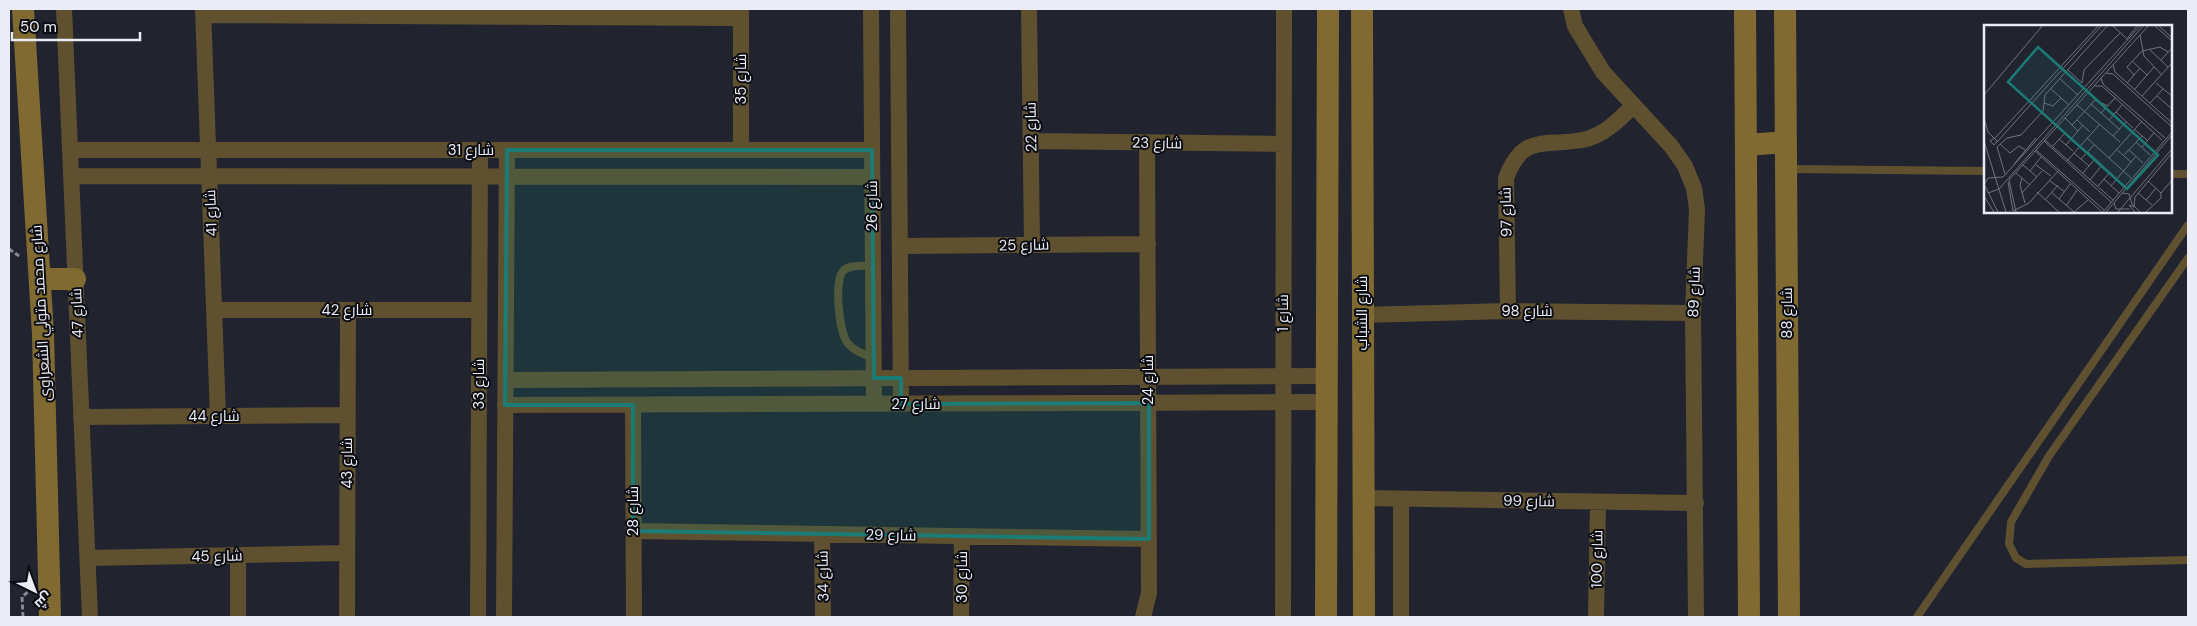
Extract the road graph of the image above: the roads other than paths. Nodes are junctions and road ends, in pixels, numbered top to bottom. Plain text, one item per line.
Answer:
1 (23, 9) edge
2 (64, 9) edge
3 (871, 9) edge
4 (898, 9) edge
5 (1029, 9) edge
6 (1284, 9) edge
7 (1328, 9) edge
8 (1362, 9) edge
9 (1571, 9) edge
10 (1745, 9) edge
11 (1785, 9) edge
12 (204, 12) edge
13 (331, 12) edge
14 (473, 13) edge
15 (606, 13) edge
16 (742, 14) edge
17 (1633, 106) junction
18 (1031, 142) junction
19 (1786, 142) junction
20 (1147, 143) junction
21 (1284, 144) junction
22 (1746, 144) junction
23 (70, 150) junction
24 (209, 150) junction
25 (480, 150) junction
26 (507, 150) junction
27 (741, 150) junction
28 (872, 150) junction
29 (1786, 169) junction
30 (1984, 171) edge
31 (2172, 174) edge
32 (2188, 174) edge
33 (71, 176) junction
34 (209, 176) junction
35 (480, 177) junction
36 (507, 177) junction
37 (872, 178) junction
38 (2188, 225) edge
39 (1148, 244) junction
40 (1032, 245) junction
41 (900, 246) junction
42 (2188, 258) edge
43 (873, 265) junction
44 (40, 279) junction
45 (75, 279) junction
46 (214, 310) junction
47 (348, 310) junction
48 (480, 310) junction
49 (1508, 311) junction
50 (1693, 313) junction
51 (1362, 315) junction
52 (873, 358) junction
53 (1283, 376) junction
54 (1327, 376) junction
55 (1148, 377) junction
56 (874, 378) junction
57 (901, 378) junction
58 (506, 380) junction
59 (1283, 402) junction
60 (1327, 402) junction
61 (1149, 403) junction
62 (874, 404) junction
63 (901, 404) junction
64 (505, 405) junction
65 (633, 405) junction
66 (218, 416) junction
67 (347, 416) junction
68 (82, 417) junction
69 (1362, 498) junction
70 (1401, 499) junction
71 (1598, 502) junction
72 (1696, 503) junction
73 (634, 530) junction
74 (822, 534) junction
75 (962, 536) junction
76 (1149, 539) junction
77 (347, 553) junction
78 (238, 555) junction
79 (88, 558) junction
80 (2188, 560) edge
81 (50, 617) edge
82 (90, 617) edge
83 (238, 617) edge
84 (347, 617) edge
85 (478, 617) edge
86 (504, 617) edge
87 (634, 617) edge
88 (823, 617) edge
89 (961, 617) edge
90 (1143, 617) edge
91 (1283, 617) edge
92 (1326, 617) edge
93 (1364, 617) edge
94 (1402, 617) edge
95 (1596, 617) edge
96 (1696, 617) edge
97 (1749, 617) edge
98 (1789, 617) edge
99 (1917, 617) edge

1 - 44 street, شارع محمد متولي الشعراوى
2 - 23 street, شارع 47
3 - 28 street, شارع 26
4 - 41 street, شارع 26
5 - 18 street, شارع 22
6 - 21 street, شارع 1
7 - 54 street
8 - 51 street, شارع الشباب
9 - 17 street, شارع 89
10 - 22 street
11 - 19 street, شارع 88
12 - 13 street
12 - 24 street, شارع 41
13 - 14 street
14 - 15 street
15 - 16 street
16 - 27 street, شارع 35
17 - 49 street, شارع 97
17 - 50 street, شارع 89
18 - 20 street, شارع 23
18 - 40 street, شارع 22
19 - 22 street
19 - 29 street, شارع 88
20 - 21 street, شارع 23
20 - 39 street, شارع 24
21 - 53 street, شارع 1
22 - 97 street
23 - 24 street, شارع 31
23 - 33 street, شارع 47
24 - 25 street, شارع 31
24 - 34 street, شارع 41
25 - 26 street, شارع 31
25 - 35 street, شارع 33
26 - 27 street, شارع 31
26 - 36 street, شارع 33
27 - 28 street, شارع 31
28 - 37 street, شارع 26
29 - 30 lane
29 - 98 street, شارع 88
31 - 32 lane
33 - 34 street, شارع 31
33 - 45 street, شارع 47
34 - 35 street, شارع 31
34 - 46 street, شارع 41
35 - 36 street, شارع 31
35 - 48 street, شارع 33
36 - 37 street, شارع 31
36 - 58 street, شارع 33
37 - 43 street, شارع 26
38 - 99 lane
39 - 40 street, شارع 25
39 - 55 street, شارع 24
40 - 41 street, شارع 25
41 - 57 street, شارع 26
42 - 80 lane
43 - 52 street, شارع 26
43 - 52 lane
44 - 45 street
44 - 81 street, شارع محمد متولي الشعراوى
45 - 68 street, شارع 47
46 - 47 street, شارع 42
46 - 66 street, شارع 41
47 - 48 street, شارع 42
47 - 67 street, شارع 43
48 - 85 street, شارع 33
49 - 50 street, شارع 98
49 - 51 street, شارع 98
50 - 72 street, شارع 89
51 - 69 street, شارع الشباب
52 - 56 street, شارع 26
53 - 54 street, شارع 27
53 - 55 street, شارع 27
53 - 59 street, شارع 1
54 - 60 street
55 - 57 street, شارع 27
55 - 61 street, شارع 24
56 - 57 street, شارع 27
56 - 58 street, شارع 27
56 - 62 street, شارع 26
57 - 63 street, شارع 26
58 - 64 street, شارع 33
59 - 60 street, شارع 27
59 - 61 street, شارع 27
59 - 91 street, شارع 1
60 - 92 street
61 - 63 street, شارع 27
61 - 76 street, شارع 24
62 - 63 street, شارع 27
62 - 65 street, شارع 27
64 - 65 street, شارع 27
64 - 86 street, شارع 33
65 - 73 street, شارع 28
66 - 67 street, شارع 44
66 - 68 street, شارع 44
67 - 77 street, شارع 43
68 - 79 street, شارع 47
69 - 70 street, شارع 99
69 - 93 street, شارع الشباب
70 - 71 street, شارع 99
70 - 94 street
71 - 72 street, شارع 99
71 - 95 street, شارع 100
72 - 96 street, شارع 89
73 - 74 street, شارع 29
73 - 87 street, شارع 28
74 - 75 street, شارع 29
74 - 88 street, شارع 34
75 - 76 street, شارع 29
75 - 89 street, شارع 30
76 - 90 street, شارع 24
77 - 78 street, شارع 45
77 - 84 street, شارع 43
78 - 79 street, شارع 45
78 - 83 street
79 - 82 street, شارع 47

